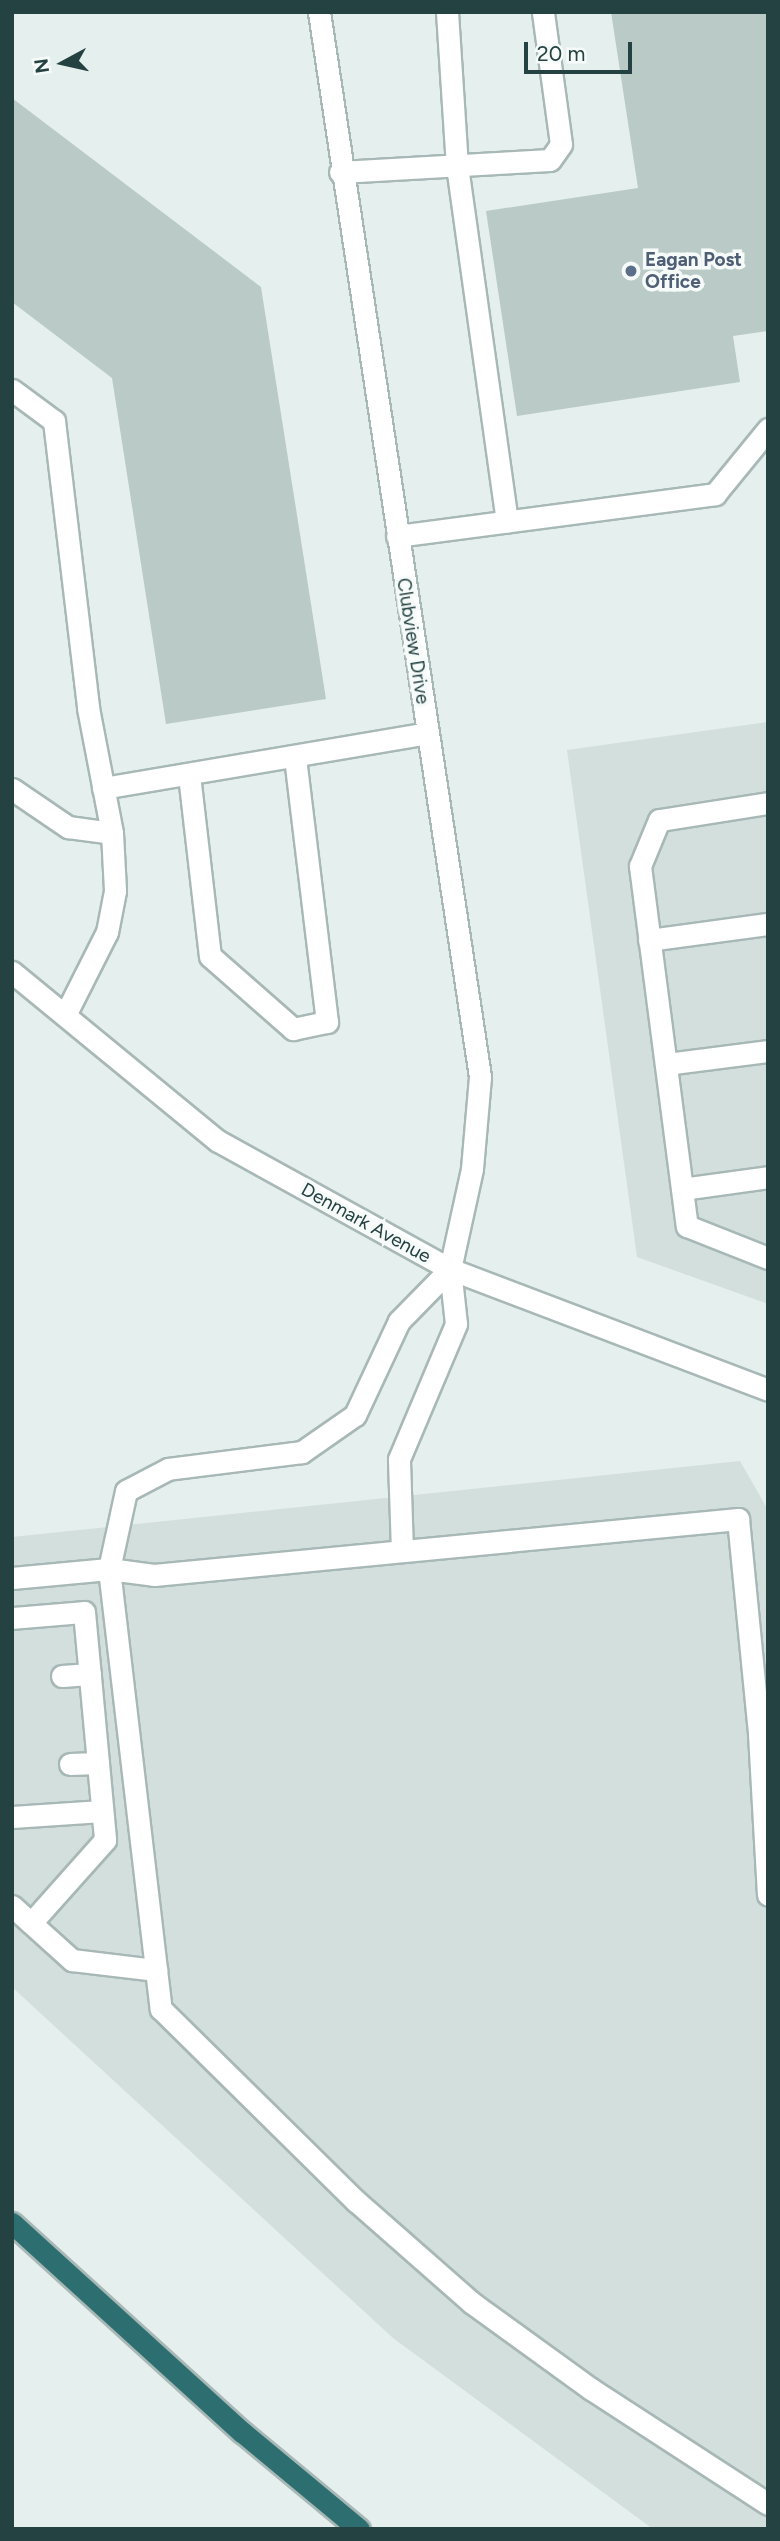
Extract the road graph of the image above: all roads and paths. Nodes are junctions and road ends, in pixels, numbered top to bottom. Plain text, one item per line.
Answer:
1 (319, 12) edge
2 (447, 12) edge
3 (543, 12) edge
4 (457, 166) junction
5 (340, 173) junction
6 (12, 390) edge
7 (768, 429) edge
8 (507, 521) junction
9 (397, 536) junction
10 (427, 733) junction
11 (295, 759) junction
12 (189, 775) junction
13 (103, 788) junction
14 (12, 789) edge
15 (768, 803) edge
16 (112, 833) junction
17 (768, 924) edge
18 (649, 940) junction
19 (12, 972) edge
20 (65, 1015) junction
21 (768, 1051) edge
22 (666, 1064) junction
23 (768, 1177) edge
24 (681, 1189) junction
25 (768, 1258) edge
26 (450, 1269) junction
27 (768, 1390) edge
28 (402, 1551) junction
29 (108, 1569) junction
30 (12, 1578) edge
31 (12, 1618) edge
32 (758, 1627) edge
33 (90, 1674) junction
34 (62, 1676) dead end
35 (98, 1763) junction
36 (70, 1764) dead end
37 (102, 1811) junction
38 (12, 1817) edge
39 (768, 1895) edge
40 (12, 1906) edge
41 (31, 1923) junction
42 (156, 1970) junction
43 (12, 2223) edge
44 (768, 2504) edge
45 (359, 2529) edge

1 - 5 street, Clubview Drive
2 - 4 street
3 - 4 street
4 - 5 street
4 - 8 street
5 - 9 street, Clubview Drive
6 - 13 street
7 - 8 street
8 - 9 street
9 - 10 street, Clubview Drive
10 - 11 street
10 - 26 street, Clubview Drive
11 - 12 street
11 - 12 street
12 - 13 street
13 - 16 street
14 - 16 street
15 - 18 street
16 - 20 street
17 - 18 street
18 - 22 street
19 - 20 street, Denmark Avenue
20 - 26 street, Denmark Avenue
21 - 22 street
22 - 24 street
23 - 24 street
24 - 25 street
26 - 27 street, Denmark Avenue
26 - 28 street
26 - 29 street
28 - 29 street
28 - 32 street
29 - 30 street
29 - 42 street
31 - 33 street
32 - 39 street
33 - 34 street
33 - 35 street
35 - 36 street
35 - 37 street
37 - 38 street
37 - 41 street
40 - 41 street
41 - 42 street
42 - 44 street
43 - 45 highway

